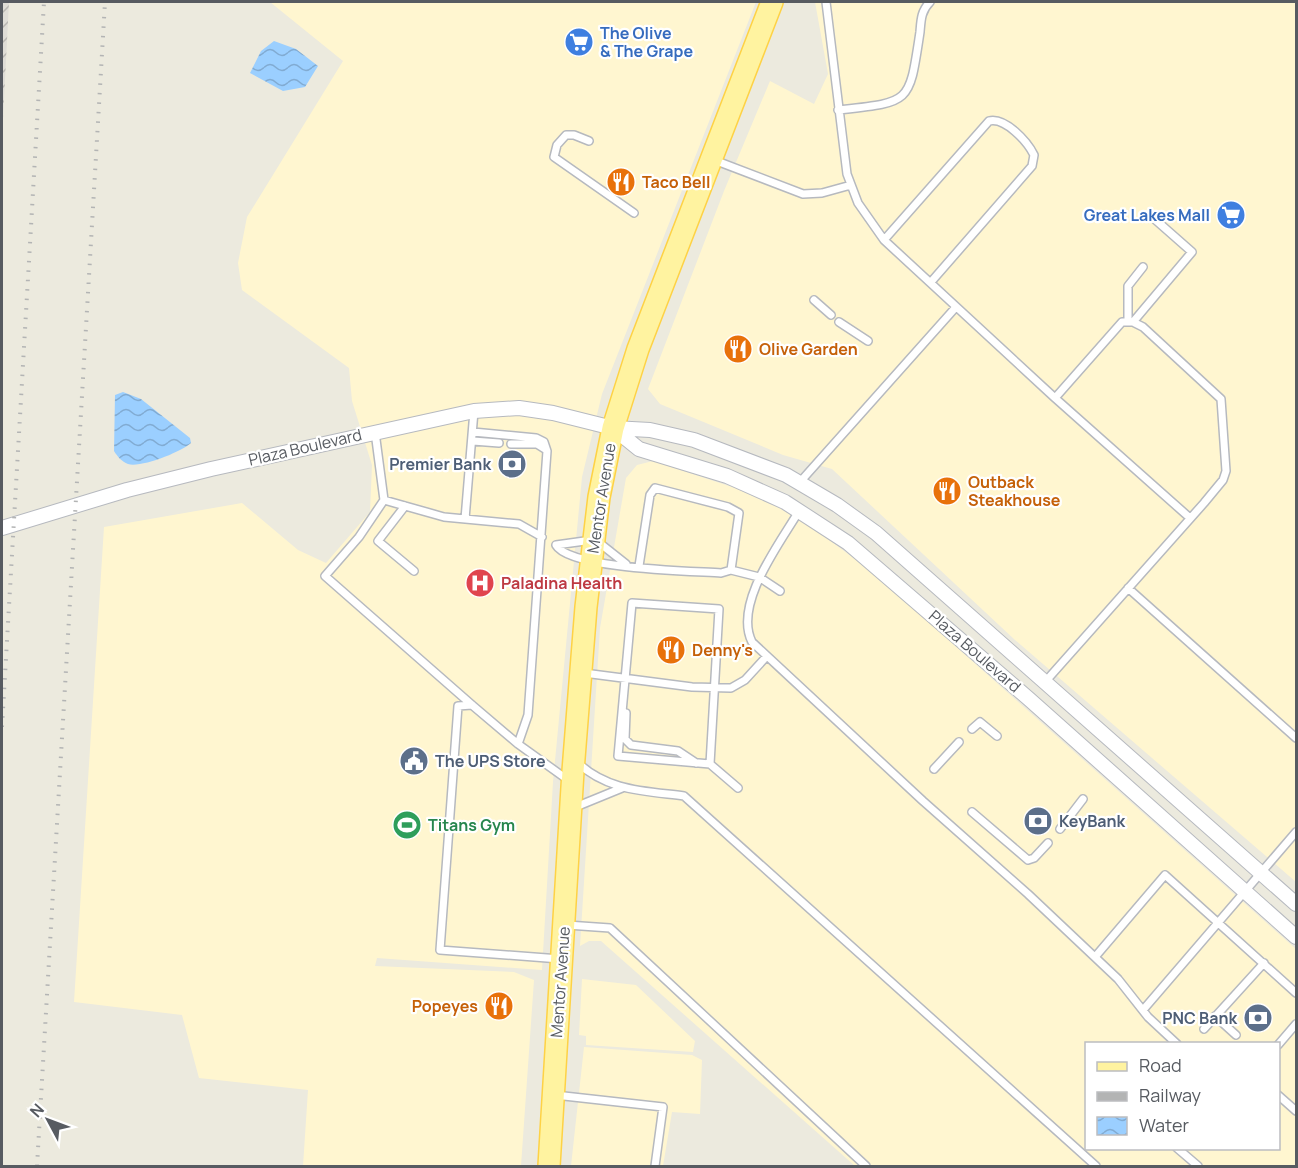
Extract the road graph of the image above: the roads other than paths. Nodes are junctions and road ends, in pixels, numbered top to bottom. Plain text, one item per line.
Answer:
1 (772, 2) edge
2 (826, 2) edge
3 (930, 2) edge
4 (838, 110) junction
5 (589, 141) dead end
6 (711, 158) junction
7 (851, 185) junction
8 (634, 213) dead end
9 (1150, 214) dead end
10 (884, 240) junction
11 (1143, 267) dead end
12 (931, 282) junction
13 (814, 300) dead end
14 (956, 307) junction
15 (831, 315) dead end
16 (1130, 321) junction
17 (839, 322) dead end
18 (868, 341) dead end
19 (1055, 398) junction
20 (474, 411) junction
21 (613, 428) junction
22 (375, 432) junction
23 (473, 432) junction
24 (473, 441) junction
25 (499, 443) dead end
26 (511, 444) dead end
27 (547, 451) junction
28 (800, 482) junction
29 (384, 500) junction
30 (405, 506) junction
31 (799, 511) junction
32 (1190, 518) junction
33 (465, 519) junction
34 (2, 528) edge
35 (542, 537) junction
36 (593, 538) junction
37 (591, 563) junction
38 (628, 566) junction
39 (639, 566) junction
40 (732, 570) junction
41 (414, 571) dead end
42 (759, 577) junction
43 (1128, 588) junction
44 (780, 591) dead end
45 (766, 657) junction
46 (581, 673) junction
47 (625, 677) junction
48 (1045, 682) junction
49 (714, 688) junction
50 (623, 696) junction
51 (472, 705) junction
52 (972, 729) dead end
53 (997, 736) dead end
54 (1296, 738) edge
55 (959, 742) dead end
56 (518, 744) junction
57 (574, 759) junction
58 (696, 763) junction
59 (711, 764) junction
60 (933, 769) dead end
61 (573, 783) junction
62 (622, 788) junction
63 (738, 788) dead end
64 (1083, 799) dead end
65 (571, 809) junction
66 (972, 812) dead end
67 (1060, 829) dead end
68 (1296, 832) edge
69 (1048, 843) dead end
70 (1261, 873) junction
71 (1246, 891) junction
72 (1296, 904) edge
73 (1220, 923) junction
74 (564, 925) junction
75 (1296, 938) edge
76 (1095, 957) junction
77 (562, 959) junction
78 (1264, 963) junction
79 (1296, 993) edge
80 (1143, 1010) junction
81 (1215, 1016) junction
82 (1296, 1024) edge
83 (1204, 1029) dead end
84 (1236, 1035) dead end
85 (1175, 1042) edge
86 (1280, 1043) edge
87 (553, 1094) junction
88 (1280, 1097) edge
89 (1296, 1111) edge
90 (1178, 1150) edge
91 (549, 1167) edge
92 (655, 1167) edge
93 (866, 1167) edge
94 (1096, 1167) edge
95 (1198, 1167) edge

1 - 6 main road, Mentor Avenue
2 - 4 lane
3 - 4 lane
4 - 7 lane
5 - 8 lane
6 - 7 lane
6 - 21 main road, Mentor Avenue
7 - 10 lane
9 - 16 lane
10 - 12 lane
10 - 12 lane
11 - 16 lane
12 - 14 lane
13 - 15 lane
14 - 19 lane
14 - 28 lane
16 - 19 lane
16 - 32 lane
17 - 18 lane
19 - 32 lane
20 - 21 street, Plaza Boulevard
20 - 22 street, Plaza Boulevard
20 - 23 lane
21 - 28 street, Plaza Boulevard
21 - 31 street, Plaza Boulevard
21 - 36 main road, Mentor Avenue
22 - 29 lane
22 - 34 street, Plaza Boulevard
23 - 24 lane
23 - 27 lane
24 - 25 lane
24 - 33 lane
26 - 27 lane
27 - 35 lane
28 - 48 street, Plaza Boulevard
29 - 30 lane
29 - 51 lane
30 - 33 lane
30 - 41 lane
31 - 42 lane
31 - 71 street, Plaza Boulevard
32 - 43 lane
33 - 35 lane
35 - 56 lane
36 - 37 main road, Mentor Avenue
36 - 37 lane
36 - 38 lane
37 - 38 lane
37 - 46 main road, Mentor Avenue
38 - 39 lane
39 - 40 lane
39 - 40 lane
40 - 42 lane
42 - 44 lane
42 - 45 lane
43 - 48 lane
43 - 54 lane
45 - 49 lane
45 - 76 lane
46 - 47 lane
46 - 57 main road, Mentor Avenue
47 - 49 lane
47 - 49 lane
47 - 50 lane
48 - 70 street, Plaza Boulevard
49 - 59 lane
50 - 58 lane
50 - 58 lane
51 - 56 lane
51 - 77 lane
52 - 53 lane
55 - 60 lane
56 - 61 lane
57 - 61 main road, Mentor Avenue
57 - 62 lane
58 - 59 lane
59 - 63 lane
61 - 65 main road, Mentor Avenue
62 - 65 lane
62 - 94 lane
64 - 67 lane
65 - 74 main road, Mentor Avenue
66 - 69 lane
68 - 70 lane
70 - 71 lane
70 - 72 street, Plaza Boulevard
71 - 73 lane
71 - 75 street, Plaza Boulevard
73 - 76 lane
73 - 78 lane
73 - 80 lane
74 - 77 main road, Mentor Avenue
74 - 93 lane
76 - 80 lane
77 - 87 main road, Mentor Avenue
78 - 79 lane
78 - 81 lane
80 - 85 lane
81 - 83 lane
81 - 84 lane
82 - 86 lane
87 - 91 main road, Mentor Avenue
87 - 92 lane
88 - 89 lane
90 - 95 lane

